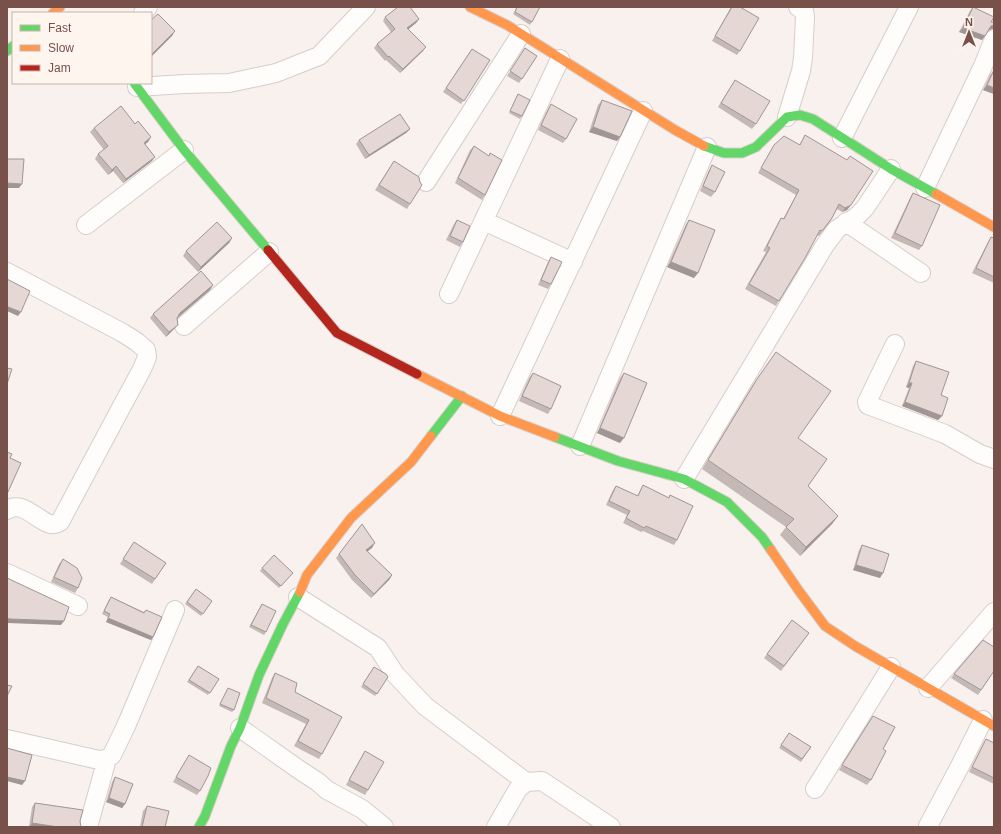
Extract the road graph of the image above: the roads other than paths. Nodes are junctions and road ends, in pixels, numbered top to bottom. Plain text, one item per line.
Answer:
1 (366, 7) edge
2 (470, 7) edge
3 (798, 7) edge
4 (909, 7) edge
5 (521, 34) junction
6 (994, 39) edge
7 (560, 59) junction
8 (989, 69) edge
9 (135, 85) edge
10 (644, 111) junction
11 (787, 117) junction
12 (842, 138) junction
13 (707, 148) junction
14 (184, 150) junction
15 (891, 169) junction
16 (426, 182) dead end
17 (925, 188) junction
18 (484, 221) junction
19 (846, 222) junction
20 (86, 224) dead end
21 (994, 227) edge
22 (269, 252) junction
23 (573, 262) junction
24 (7, 272) edge
25 (921, 273) dead end
26 (449, 294) dead end
27 (184, 326) dead end
28 (896, 344) dead end
29 (462, 396) junction
30 (500, 416) junction
31 (580, 446) junction
32 (994, 459) edge
33 (684, 479) junction
34 (7, 510) edge
35 (7, 573) edge
36 (298, 597) junction
37 (78, 606) dead end
38 (175, 610) dead end
39 (994, 612) edge
40 (890, 667) junction
41 (928, 688) junction
42 (989, 723) edge
43 (240, 728) junction
44 (7, 739) edge
45 (107, 759) junction
46 (526, 782) junction
47 (815, 789) dead end
48 (928, 826) edge
49 (88, 827) edge
50 (199, 827) edge
51 (384, 827) edge
52 (496, 827) edge
53 (611, 827) edge

1 - 9 street
2 - 5 street
3 - 11 street
4 - 12 street
5 - 7 street
5 - 16 street
6 - 8 street
7 - 10 street
7 - 18 street
8 - 17 street
9 - 14 street
10 - 13 street
10 - 23 street
11 - 12 street
11 - 13 street
12 - 15 street
13 - 31 street
14 - 20 street
14 - 22 street
15 - 17 street
15 - 19 street
17 - 21 street
18 - 23 street
18 - 26 street
19 - 25 street
19 - 33 street
22 - 27 street
22 - 29 street
23 - 30 street
24 - 34 street
28 - 32 street
29 - 30 street
29 - 36 street
30 - 31 street
31 - 33 street
33 - 40 street
35 - 37 street
36 - 43 street
36 - 46 street
38 - 45 street
39 - 41 street
40 - 41 street
40 - 47 street
41 - 42 street
42 - 48 street
43 - 50 street
43 - 51 street
44 - 45 street
45 - 49 street
46 - 52 street
46 - 53 street

